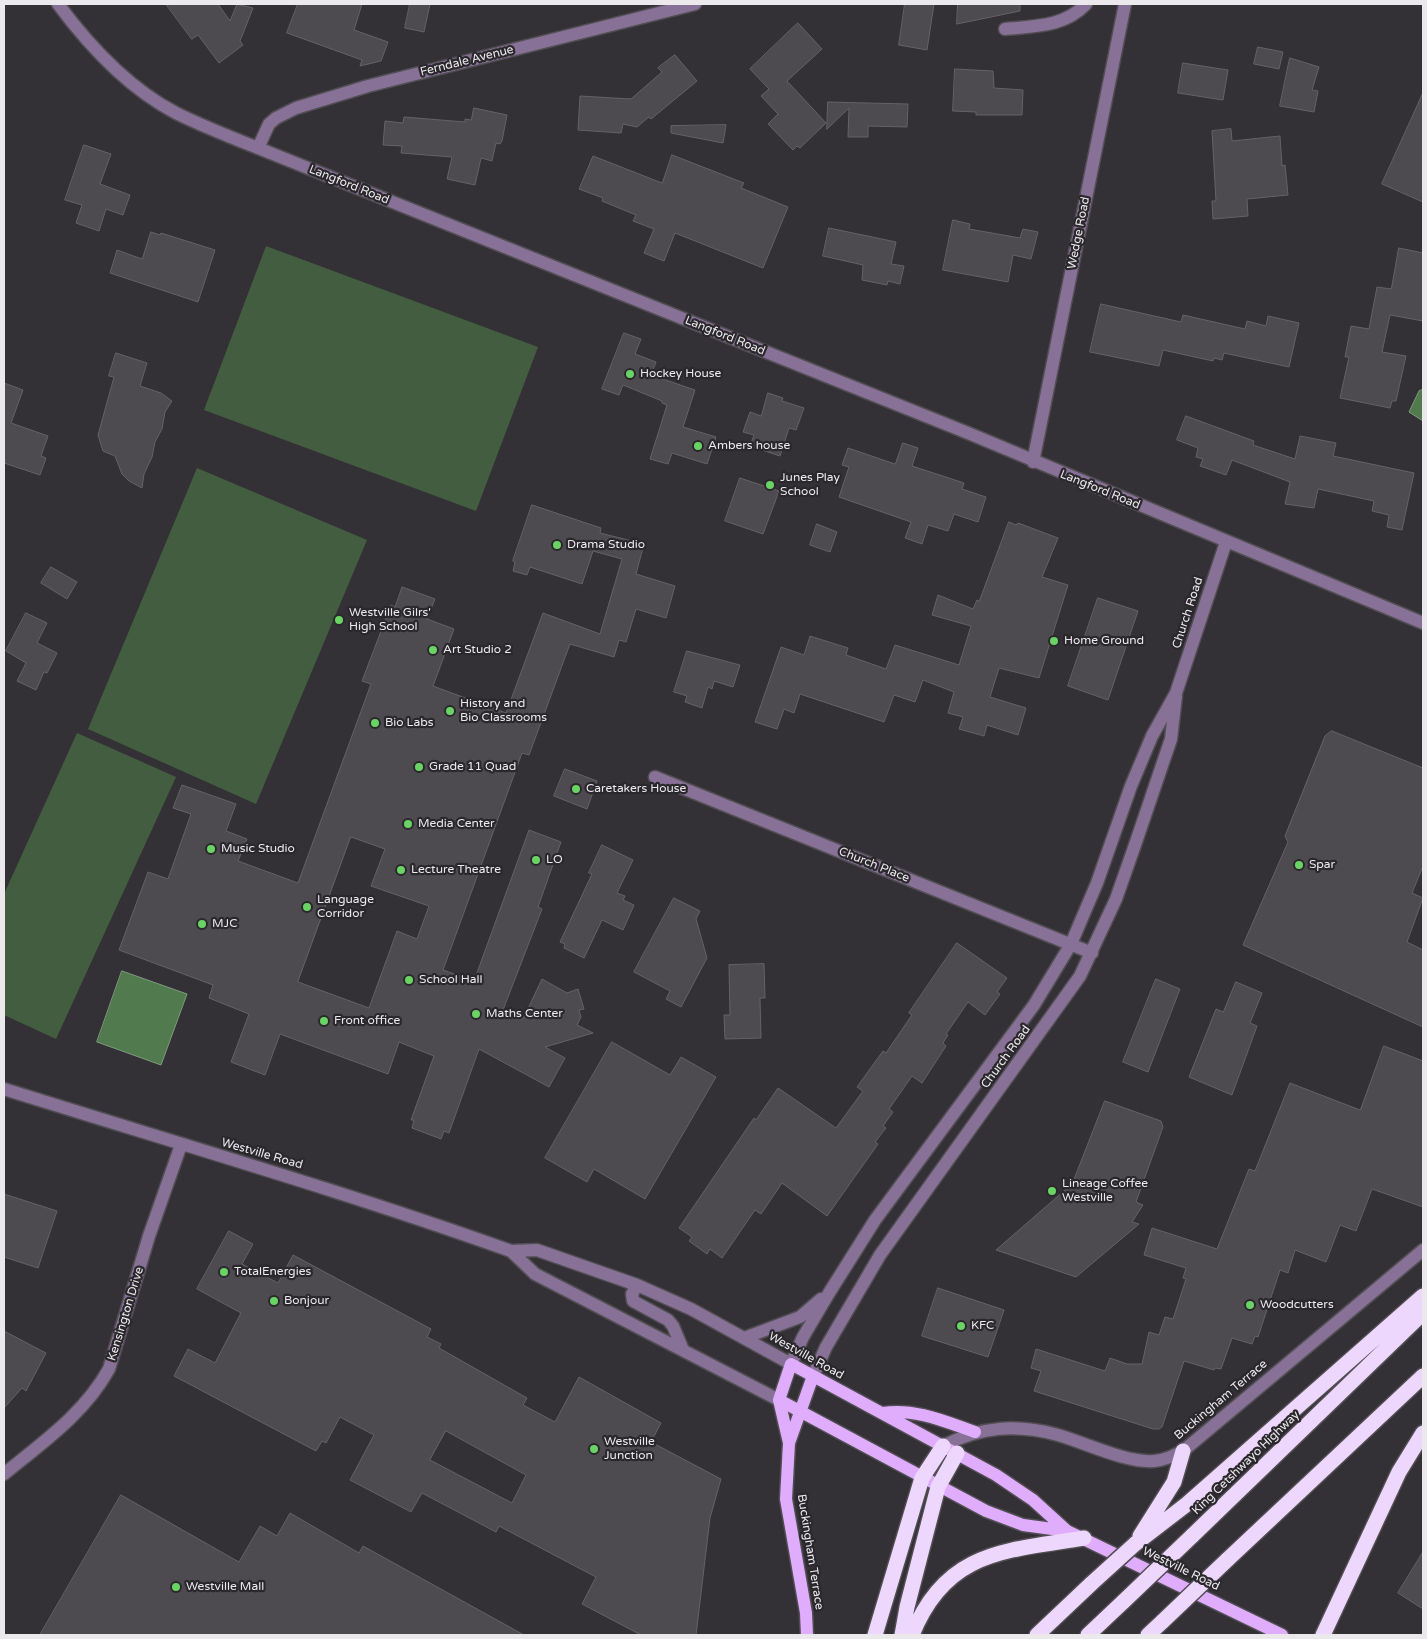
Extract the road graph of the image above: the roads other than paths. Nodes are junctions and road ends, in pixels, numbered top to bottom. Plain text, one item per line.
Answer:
1 (58, 4) edge
2 (695, 4) edge
3 (1086, 4) edge
4 (1125, 4) edge
5 (1005, 29) dead end
6 (258, 148) junction
7 (1033, 462) junction
8 (1226, 542) junction
9 (1423, 623) edge
10 (1176, 693) junction
11 (655, 777) dead end
12 (1071, 944) junction
13 (1092, 953) junction
14 (4, 1089) edge
15 (181, 1145) junction
16 (1423, 1250) edge
17 (511, 1251) junction
18 (637, 1285) junction
19 (829, 1293) junction
20 (1423, 1296) edge
21 (1423, 1312) edge
22 (744, 1338) junction
23 (683, 1350) junction
24 (791, 1364) junction
25 (813, 1376) junction
26 (1423, 1376) edge
27 (779, 1400) junction
28 (801, 1411) junction
29 (883, 1413) junction
30 (975, 1432) junction
31 (1423, 1433) edge
32 (789, 1443) junction
33 (943, 1446) junction
34 (1183, 1451) junction
35 (957, 1453) junction
36 (4, 1474) edge
37 (922, 1478) junction
38 (938, 1487) junction
39 (1067, 1531) junction
40 (1084, 1538) junction
41 (1135, 1544) junction
42 (806, 1635) edge
43 (875, 1635) edge
44 (902, 1635) edge
45 (912, 1635) edge
46 (1037, 1635) edge
47 (1088, 1635) edge
48 (1148, 1635) edge
49 (1282, 1635) edge
50 (1323, 1635) edge

1 - 6 street, Langford Road
2 - 6 street, Ferndale Avenue
3 - 5 street
4 - 7 street, Wedge Road
6 - 7 street, Langford Road
7 - 8 street, Langford Road
8 - 9 street, Langford Road
8 - 10 street, Church Road
10 - 12 street, Church Road
10 - 13 street, Church Road
11 - 12 street, Church Place
12 - 13 street, Church Place
12 - 19 street, Church Road
13 - 25 street, Church Road
14 - 15 street, Westville Road
15 - 17 street, Westville Road
15 - 36 street, Kensington Drive
16 - 34 street, Buckingham Terrace
17 - 18 street, Westville Road
17 - 23 street, Westville Road
18 - 22 street, Westville Road
18 - 23 street
19 - 22 street
19 - 24 street, Church Road
20 - 41 highway
21 - 47 highway, King Cetshwayo Highway, bridge
22 - 24 street, Westville Road
23 - 27 street, Westville Road
24 - 25 main road, Westville Road
24 - 27 main road, Church Road
25 - 28 main road, Church Road
25 - 29 main road, Westville Road
26 - 48 highway, bridge
27 - 28 main road, Westville Road
27 - 32 main road, Buckingham Terrace
28 - 32 main road, Buckingham Terrace
28 - 37 main road, Westville Road
29 - 30 main road
29 - 33 main road, Westville Road
30 - 33 street, Buckingham Terrace
30 - 34 street, Buckingham Terrace
31 - 50 highway
32 - 42 main road, Buckingham Terrace
33 - 35 main road, Westville Road
33 - 37 highway
34 - 41 highway
35 - 38 highway
35 - 39 main road, Westville Road
37 - 38 main road, Westville Road
37 - 43 highway
38 - 39 main road, Westville Road
38 - 44 highway
39 - 40 main road, Westville Road
40 - 45 highway
40 - 49 main road, Westville Road
41 - 46 highway, bridge

